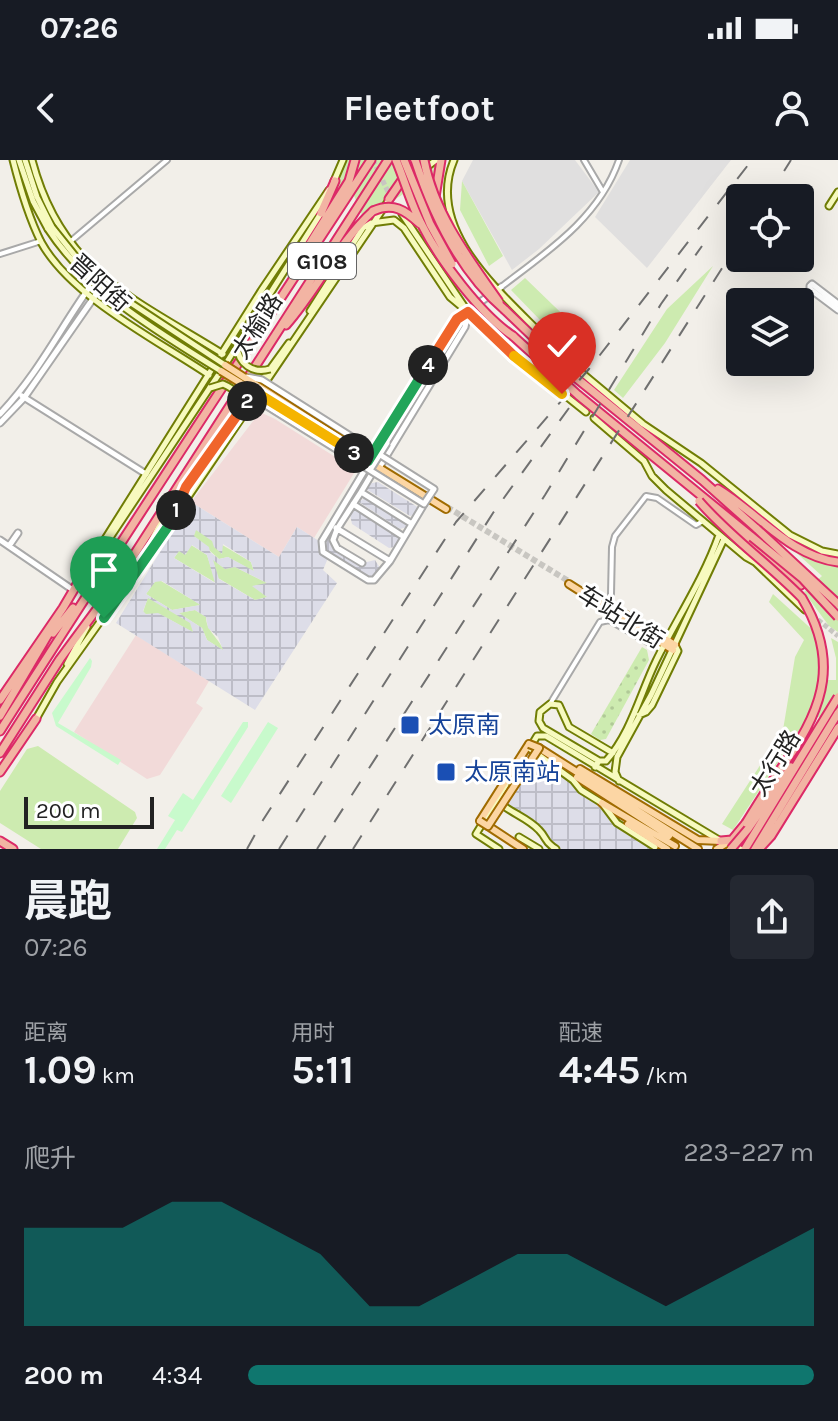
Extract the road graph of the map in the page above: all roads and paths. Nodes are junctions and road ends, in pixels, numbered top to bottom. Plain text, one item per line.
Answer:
1 (13, 160) edge
2 (22, 160) edge
3 (32, 160) edge
4 (167, 160) edge
5 (343, 160) edge
6 (355, 160) edge
7 (371, 160) edge
8 (388, 160) edge
9 (396, 160) edge
10 (404, 160) edge
11 (416, 160) edge
12 (424, 160) edge
13 (438, 160) edge
14 (454, 160) edge
15 (584, 160) edge
16 (619, 160) edge
17 (335, 181) junction
18 (603, 192) junction
19 (838, 192) edge
20 (389, 199) junction
21 (435, 199) junction
22 (829, 206) dead end
23 (321, 213) joint
24 (402, 214) dead end
25 (371, 223) junction
26 (422, 225) junction
27 (41, 241) junction
28 (69, 243) junction
29 (0, 254) edge
30 (99, 274) junction
31 (106, 280) junction
32 (499, 289) junction
33 (86, 293) junction
34 (92, 298) junction
35 (838, 304) edge
36 (505, 310) junction
37 (838, 310) edge
38 (468, 312) junction
39 (264, 322) junction
40 (276, 335) junction
41 (513, 336) junction
42 (237, 346) junction
43 (223, 354) junction
44 (564, 357) junction
45 (223, 368) junction
46 (270, 369) junction
47 (209, 375) junction
48 (241, 379) junction
49 (210, 388) junction
50 (256, 388) junction
51 (562, 394) junction
52 (21, 396) junction
53 (240, 410) junction
54 (586, 412) dead end
55 (0, 414) edge
56 (594, 418) dead end
57 (0, 423) edge
58 (379, 454) junction
59 (371, 467) junction
60 (187, 469) junction
61 (146, 474) junction
62 (702, 480) junction
63 (685, 483) junction
64 (361, 492) junction
65 (699, 501) junction
66 (353, 504) junction
67 (423, 506) junction
68 (446, 508) tunnel mouth
69 (703, 521) junction
70 (412, 524) junction
71 (169, 525) junction
72 (334, 526) junction
73 (18, 533) dead end
74 (754, 533) junction
75 (404, 537) junction
76 (722, 537) junction
77 (0, 540) edge
78 (9, 546) junction
79 (838, 554) edge
80 (390, 561) junction
81 (838, 562) edge
82 (362, 563) dead end
83 (83, 574) junction
84 (132, 575) junction
85 (95, 580) junction
86 (570, 583) tunnel mouth
87 (801, 585) dead end
88 (73, 590) junction
89 (611, 594) dead end
90 (838, 604) edge
91 (63, 608) junction
92 (805, 610) tunnel mouth
93 (838, 617) edge
94 (92, 618) junction
95 (44, 644) junction
96 (665, 645) junction
97 (674, 648) junction
98 (657, 657) junction
99 (667, 662) junction
100 (57, 682) junction
101 (838, 697) edge
102 (0, 700) edge
103 (550, 704) junction
104 (838, 713) edge
105 (0, 716) edge
106 (639, 716) junction
107 (36, 719) joint
108 (838, 720) edge
109 (838, 729) edge
110 (0, 731) edge
111 (816, 733) junction
112 (529, 748) junction
113 (0, 753) edge
114 (613, 753) junction
115 (565, 762) junction
116 (597, 764) junction
117 (0, 772) edge
118 (577, 777) dead end
119 (620, 782) junction
120 (497, 800) junction
121 (602, 803) junction
122 (621, 807) junction
123 (746, 823) junction
124 (628, 824) dead end
125 (519, 837) dead end
126 (650, 837) junction
127 (0, 841) edge
128 (727, 845) edge
129 (522, 848) edge
130 (657, 848) edge
131 (674, 848) edge
132 (13, 849) edge
133 (499, 849) edge
134 (539, 849) edge
135 (556, 849) edge
136 (688, 849) edge
137 (698, 849) edge
138 (742, 849) edge
139 (758, 849) edge

1 - 27 main road
2 - 45 main road, 晋阳街, bridge
3 - 28 main road
4 - 28 street
5 - 17 main road
6 - 39 highway
7 - 39 highway, 太榆路 / G108
8 - 40 highway, 太榆路 / G108
9 - 26 highway, bridge
10 - 41 highway, bridge
11 - 20 highway
11 - 36 highway, bridge
12 - 21 highway, bridge
13 - 20 main road
13 - 21 highway
14 - 32 main road
15 - 18 street
16 - 18 street
17 - 23 highway
17 - 43 main road
18 - 32 street
19 - 22 main road
20 - 25 main road
21 - 36 highway, bridge
23 - 42 main road
24 - 38 main road
25 - 38 main road
25 - 46 main road
25 - 71 main road
26 - 40 highway, bridge
26 - 41 highway, bridge
27 - 29 street
27 - 33 main road
28 - 30 main road
30 - 31 main road
30 - 33 street
31 - 34 street
31 - 43 main road
32 - 38 street
32 - 44 main road
33 - 34 main road
33 - 52 street
34 - 47 main road
34 - 52 street
35 - 37 street
36 - 44 main road
36 - 62 highway
38 - 51 main road
38 - 58 street, bridge
38 - 59 street
38 - 59 street
39 - 85 highway, 太榆路 / G108
40 - 60 highway, 太榆路 / G108
41 - 51 highway
41 - 63 highway
42 - 45 main road, bridge
42 - 46 main road, bridge
43 - 47 main road
44 - 79 main road
45 - 48 main road, bridge
45 - 49 main road, bridge
46 - 50 main road, bridge
47 - 61 main road
48 - 50 main road, bridge
48 - 50 street, bridge
49 - 53 main road, bridge
49 - 83 main road
50 - 53 main road, bridge
50 - 58 street, bridge
50 - 59 street, bridge
50 - 59 main road, bridge
51 - 54 main road
52 - 55 street
52 - 57 street
52 - 61 street
53 - 71 main road
56 - 69 main road
58 - 59 street, bridge
58 - 67 street, bridge
59 - 64 street
59 - 67 street, bridge
59 - 68 main road
59 - 72 street
60 - 84 main road
60 - 94 highway, 太榆路 / G108
61 - 83 main road
62 - 74 highway
62 - 81 highway
63 - 65 highway
63 - 74 highway
64 - 66 street
64 - 70 street
65 - 87 highway
65 - 123 highway, bridge
66 - 72 street
66 - 75 street
67 - 70 street
69 - 76 main road
69 - 89 street
70 - 75 street
71 - 84 main road
72 - 80 street
72 - 80 street
72 - 82 street
73 - 78 street
74 - 90 highway, bridge
74 - 93 highway, bridge
75 - 80 street
76 - 92 main road
76 - 96 main road
76 - 97 main road
77 - 78 street
78 - 88 street
83 - 88 highway
84 - 100 main road
85 - 95 highway
85 - 110 highway, 太榆路 / G108
86 - 96 main road, 车站北街
88 - 91 highway
91 - 95 highway
91 - 102 highway
94 - 100 main road
94 - 113 highway, 太榆路 / G108
95 - 105 highway
96 - 97 main road, 车站北街
96 - 98 main road
96 - 103 street
97 - 99 main road
97 - 106 main road
98 - 99 main road
98 - 114 main road
99 - 106 main road
100 - 107 main road
101 - 111 highway, 太行路, bridge
103 - 114 main road
103 - 116 main road
104 - 139 highway, 太行路, bridge
106 - 119 main road
107 - 117 highway
108 - 138 main road
109 - 139 highway, bridge
111 - 128 highway, bridge
111 - 138 highway, 太行路, bridge
112 - 116 main road
112 - 120 main road
112 - 121 main road
114 - 116 main road
115 - 128 main road
115 - 129 main road, bridge
115 - 137 main road
116 - 119 main road
118 - 122 main road
119 - 128 main road
120 - 133 main road
120 - 135 main road
121 - 122 main road
121 - 130 main road
121 - 131 main road
122 - 136 main road
123 - 128 highway
123 - 138 highway, bridge
124 - 126 main road
125 - 134 main road
126 - 130 main road
126 - 131 main road
127 - 132 highway

